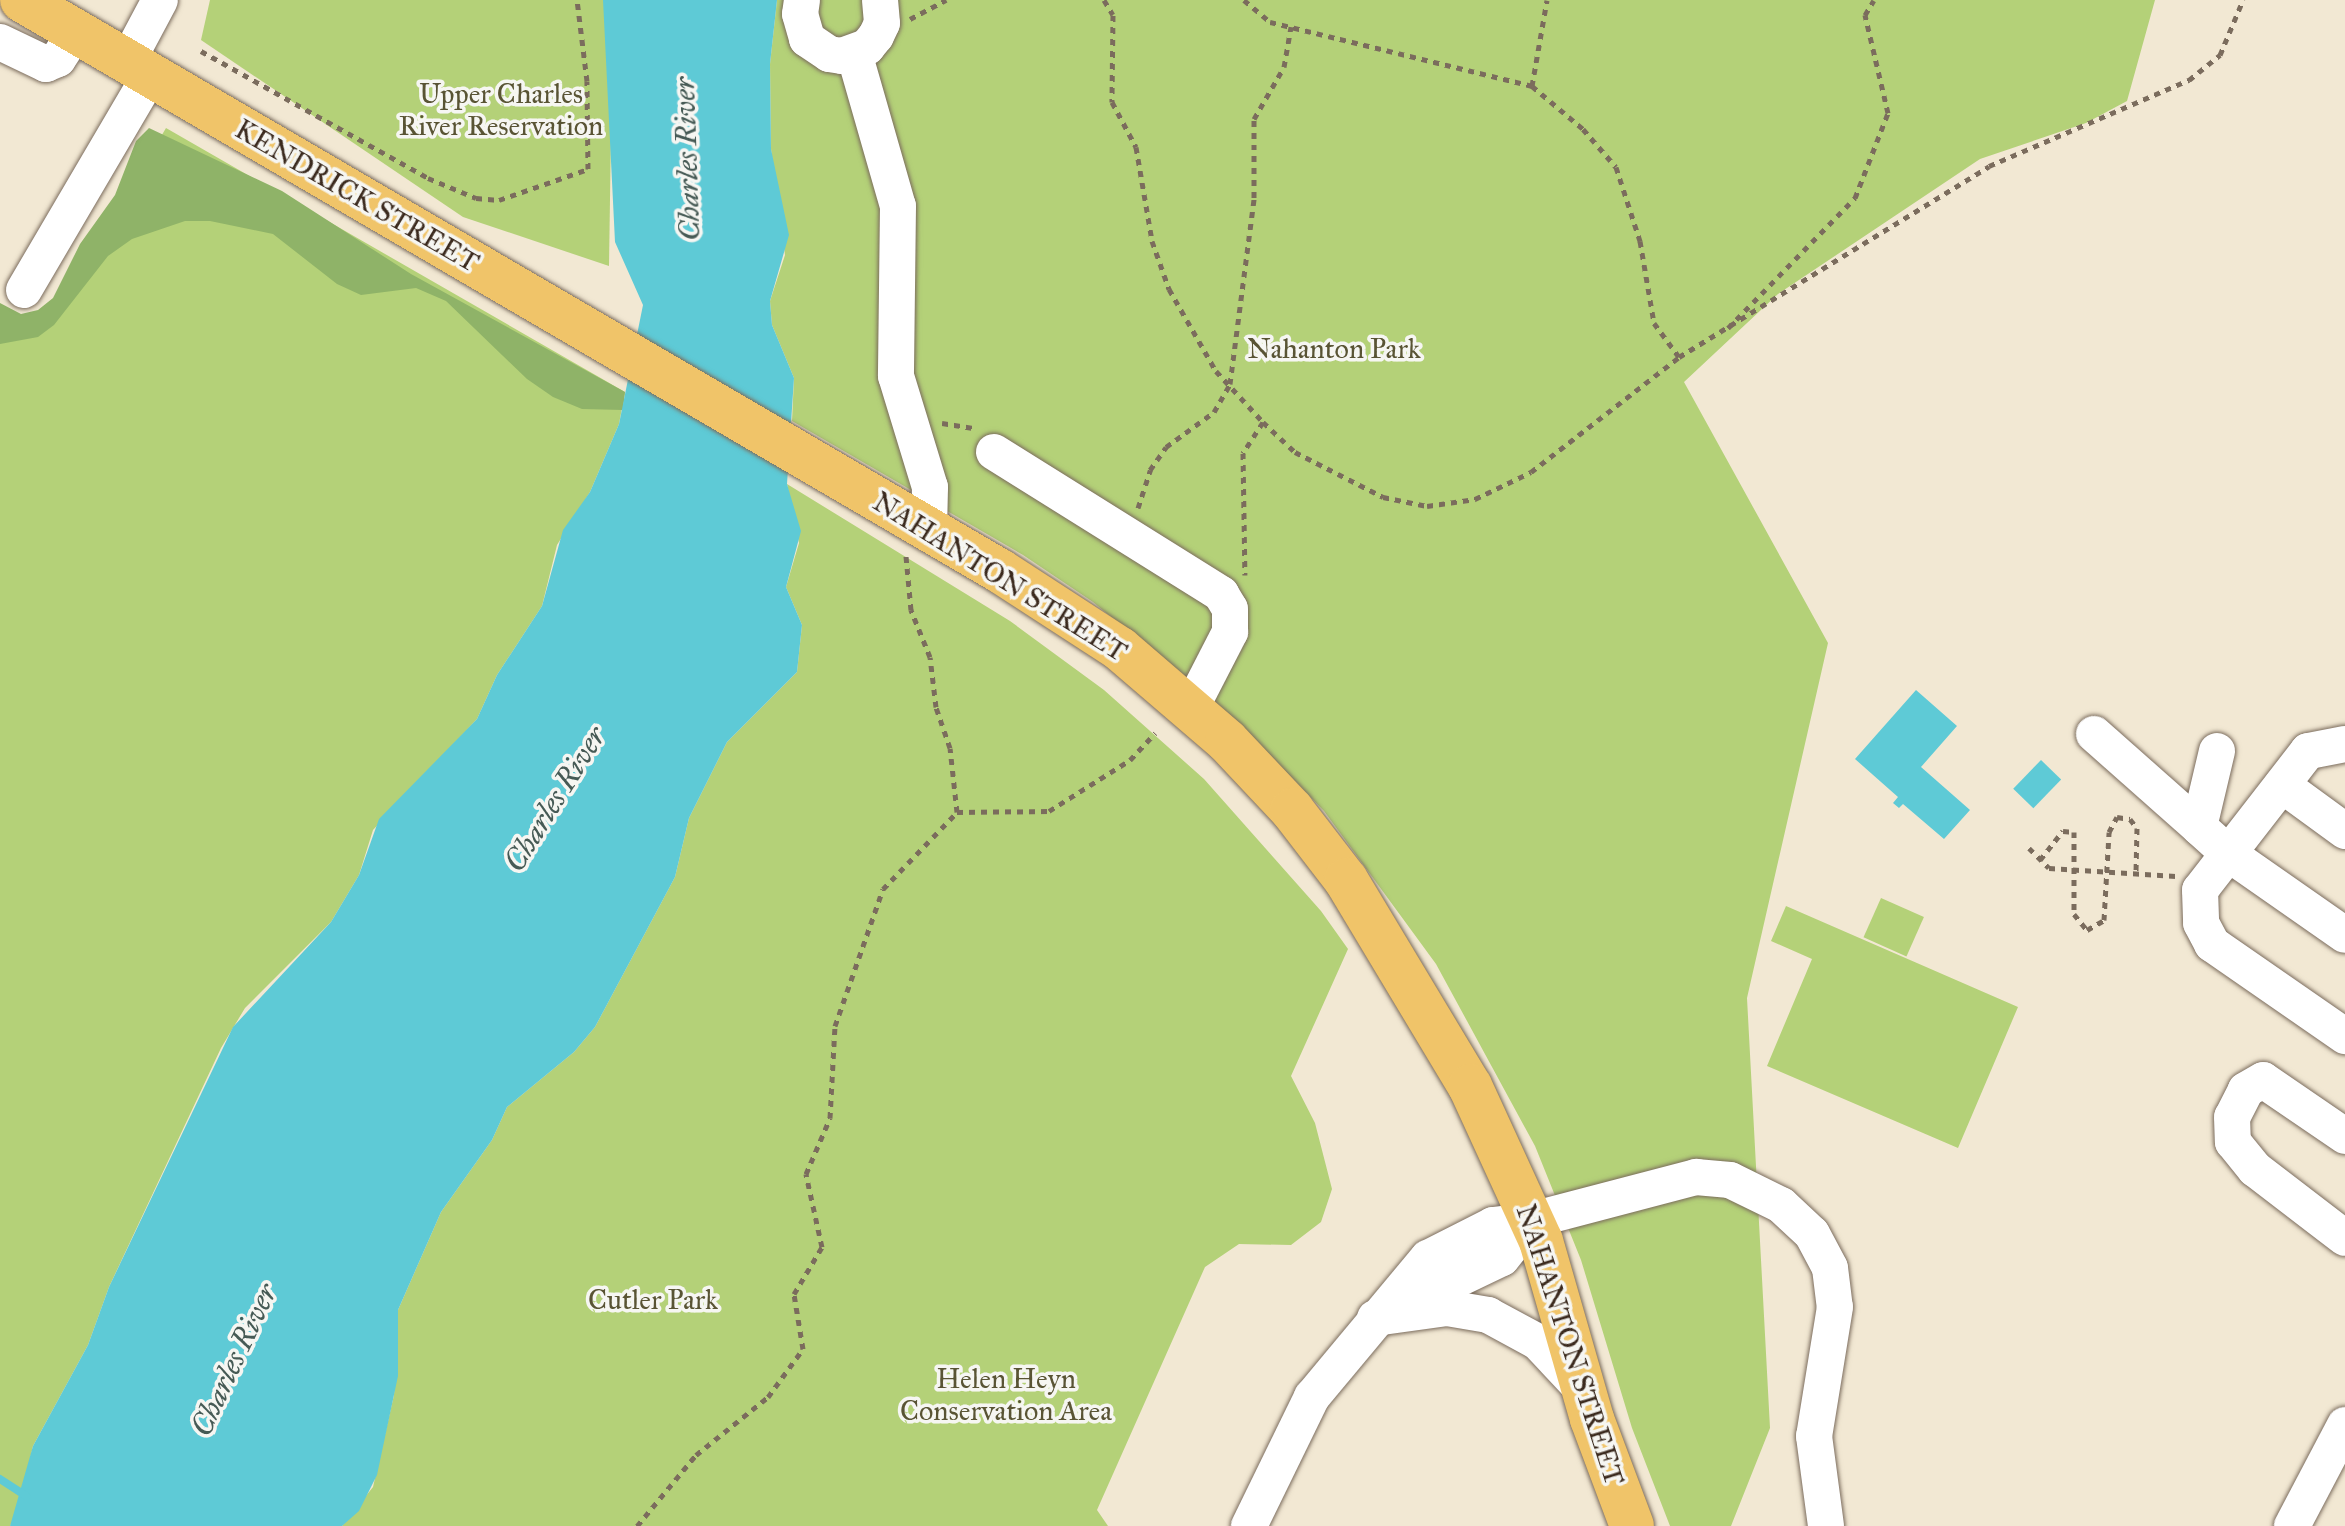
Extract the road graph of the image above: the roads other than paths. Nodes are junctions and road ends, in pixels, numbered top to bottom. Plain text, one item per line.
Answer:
1 (22, 0) edge
2 (160, 0) edge
3 (802, 0) edge
4 (880, 0) edge
5 (76, 31) junction
6 (0, 42) edge
7 (854, 53) junction
8 (138, 68) junction
9 (24, 290) dead end
10 (691, 393) joint
11 (994, 452) road end
12 (920, 524) junction
13 (1191, 708) junction
14 (2094, 734) dead end
15 (2345, 744) edge
16 (2217, 751) dead end
17 (2282, 785) junction
18 (2199, 827) junction
19 (2345, 831) edge
20 (2219, 867) junction
21 (2345, 935) edge
22 (2345, 1036) edge
23 (2345, 1136) edge
24 (1532, 1220) junction
25 (2345, 1238) edge
26 (1375, 1318) junction
27 (1585, 1394) junction
28 (2345, 1425) edge
29 (1249, 1526) edge
30 (1632, 1526) edge
31 (1826, 1526) edge
32 (2292, 1526) edge

1 - 5 main road, KENDRICK STREET
2 - 8 street
3 - 7 street
4 - 7 street
5 - 6 street
5 - 8 main road, KENDRICK STREET
7 - 12 street
8 - 9 street
8 - 10 main road, KENDRICK STREET
10 - 12 main road, NAHANTON STREET
11 - 13 street
12 - 13 main road, NAHANTON STREET
13 - 24 main road, NAHANTON STREET
14 - 18 street
15 - 17 street
16 - 18 street
17 - 19 street
17 - 20 street
18 - 20 street
20 - 21 street
20 - 22 street
23 - 25 street
24 - 26 street
24 - 27 main road, NAHANTON STREET
24 - 31 street
26 - 27 street
26 - 29 street
27 - 30 main road, NAHANTON STREET
28 - 32 street

